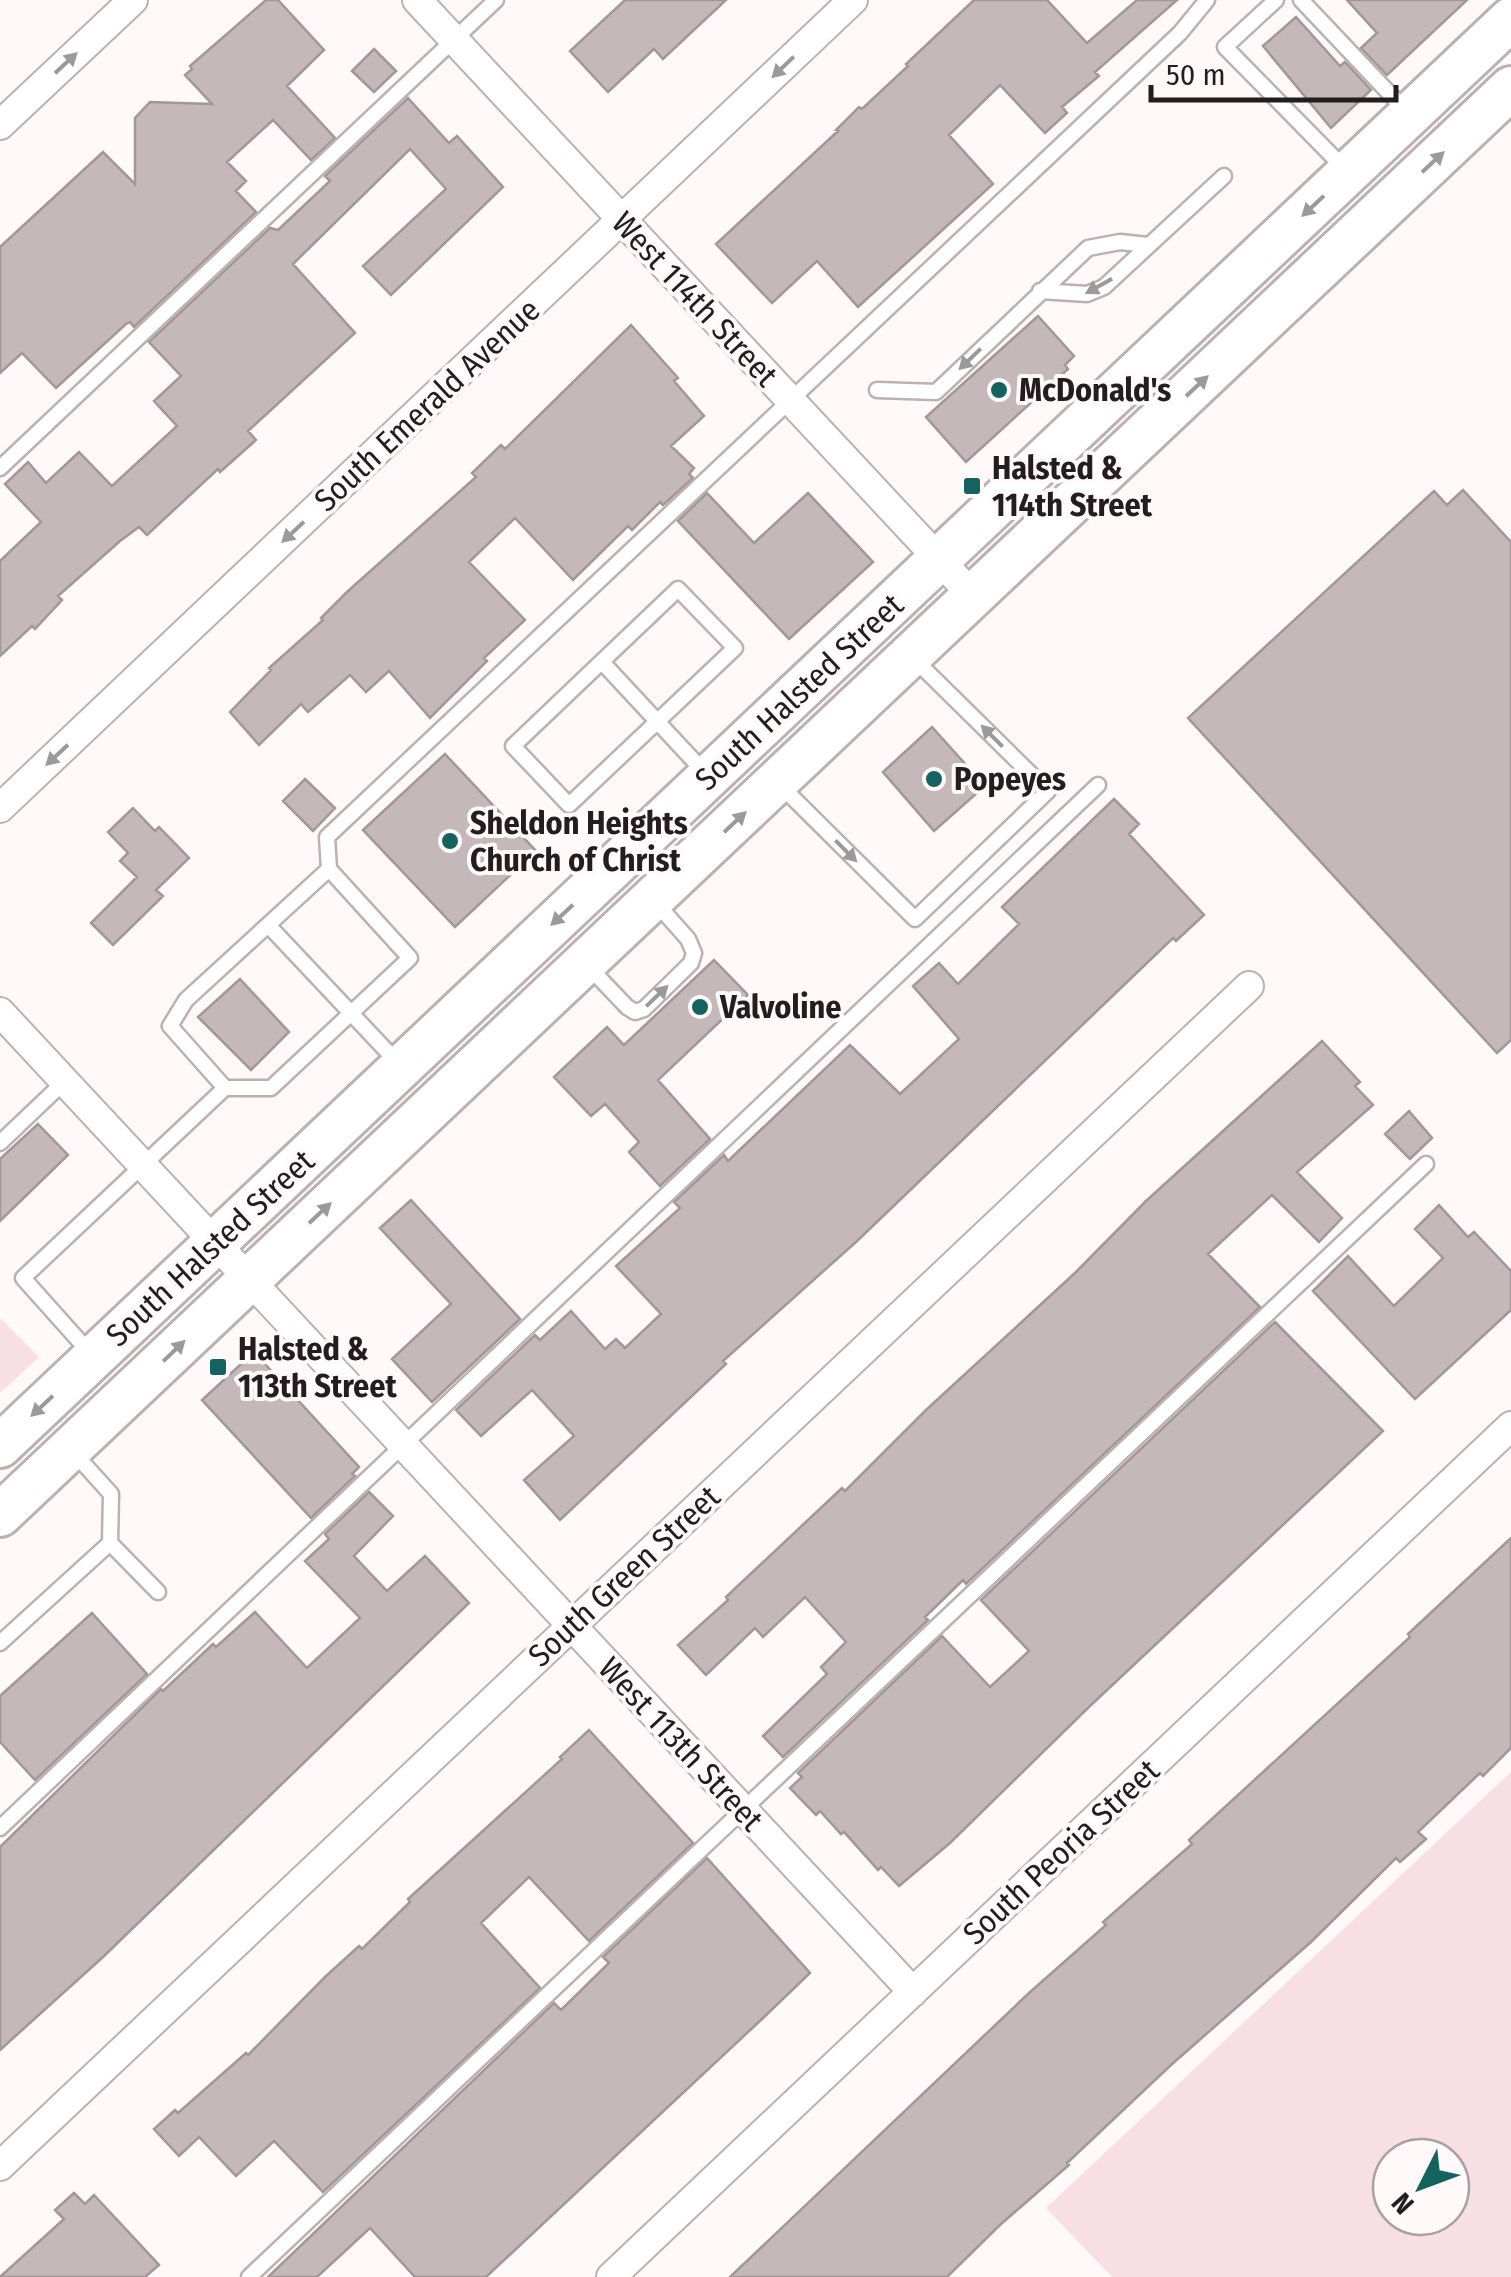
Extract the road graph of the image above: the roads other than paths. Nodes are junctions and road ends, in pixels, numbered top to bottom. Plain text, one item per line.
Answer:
1 (133, 0) edge
2 (417, 0) edge
3 (496, 0) edge
4 (854, 0) edge
5 (1207, 0) edge
6 (1276, 0) edge
7 (1301, 0) edge
8 (1508, 16) edge
9 (454, 39) junction
10 (1511, 88) edge
11 (1409, 115) junction
12 (0, 125) edge
13 (1348, 172) junction
14 (1224, 176) dead end
15 (622, 220) junction
16 (1148, 245) junction
17 (1040, 291) junction
18 (877, 390) dead end
19 (791, 401) junction
20 (0, 468) edge
21 (938, 560) junction
22 (974, 598) junction
23 (911, 656) junction
24 (602, 662) junction
25 (657, 722) junction
26 (709, 776) junction
27 (777, 782) junction
28 (1098, 785) dead end
29 (0, 808) edge
30 (329, 869) junction
31 (652, 899) junction
32 (268, 925) junction
33 (585, 963) junction
34 (1248, 986) dead end
35 (0, 1012) edge
36 (351, 1013) junction
37 (402, 1067) junction
38 (65, 1082) junction
39 (224, 1088) junction
40 (0, 1143) edge
41 (1426, 1164) dead end
42 (142, 1166) junction
43 (215, 1243) junction
44 (249, 1280) junction
45 (94, 1357) junction
46 (1511, 1426) edge
47 (403, 1445) junction
48 (0, 1446) edge
49 (70, 1449) junction
50 (0, 1515) edge
51 (110, 1543) junction
52 (158, 1592) dead end
53 (572, 1626) junction
54 (2, 1637) edge
55 (743, 1810) junction
56 (0, 1828) edge
57 (912, 1992) junction
58 (0, 2166) edge
59 (249, 2277) edge
60 (612, 2277) edge

12 -> 1 street
2 - 9 street, West 114th Street
3 - 9 lane
4 -> 15 street, South Emerald Avenue
5 - 19 lane
6 - 13 lane
7 - 11 lane
8 - 11 main road, South Halsted Street
9 - 15 street, West 114th Street
9 - 20 lane
22 -> 10 main road, South Halsted Street
11 - 13 main road, South Halsted Street
13 -> 21 main road, South Halsted Street
14 - 16 lane
15 - 19 street, West 114th Street
15 -> 29 street, South Emerald Avenue
16 - 17 lane
16 -> 17 lane
17 -> 18 lane
19 - 21 street, West 114th Street
19 - 30 lane
21 - 22 street, West 114th Street
21 - 26 main road, South Halsted Street
22 - 23 main road, South Halsted Street
23 - 27 main road, South Halsted Street
27 -> 23 lane
24 - 25 lane
24 - 25 lane
24 - 25 lane
25 - 26 lane
26 -> 37 main road, South Halsted Street
31 -> 27 main road, South Halsted Street
28 - 47 lane
30 - 32 lane
30 - 36 lane
31 - 33 main road, South Halsted Street
33 -> 31 lane
32 - 36 lane
32 - 39 lane
44 -> 33 main road, South Halsted Street
34 - 53 street, South Green Street
35 - 38 street, West 113th Street
36 - 37 lane
36 - 39 lane
37 - 43 main road, South Halsted Street
38 - 40 lane
38 - 42 street, West 113th Street
39 - 42 lane
41 - 55 lane
42 - 43 street, West 113th Street
42 - 45 lane
43 - 44 street, West 113th Street
43 - 45 main road, South Halsted Street
44 - 47 street, West 113th Street
49 -> 44 main road, South Halsted Street
45 -> 48 main road, South Halsted Street
46 - 57 street, South Peoria Street
47 - 53 street, West 113th Street
47 - 56 lane
49 - 50 main road, South Halsted Street
49 - 51 lane
51 - 52 lane
51 - 54 lane
53 - 55 street, West 113th Street
53 - 58 street, South Green Street
55 - 57 street, West 113th Street
55 - 59 lane
57 - 60 street, South Peoria Street

